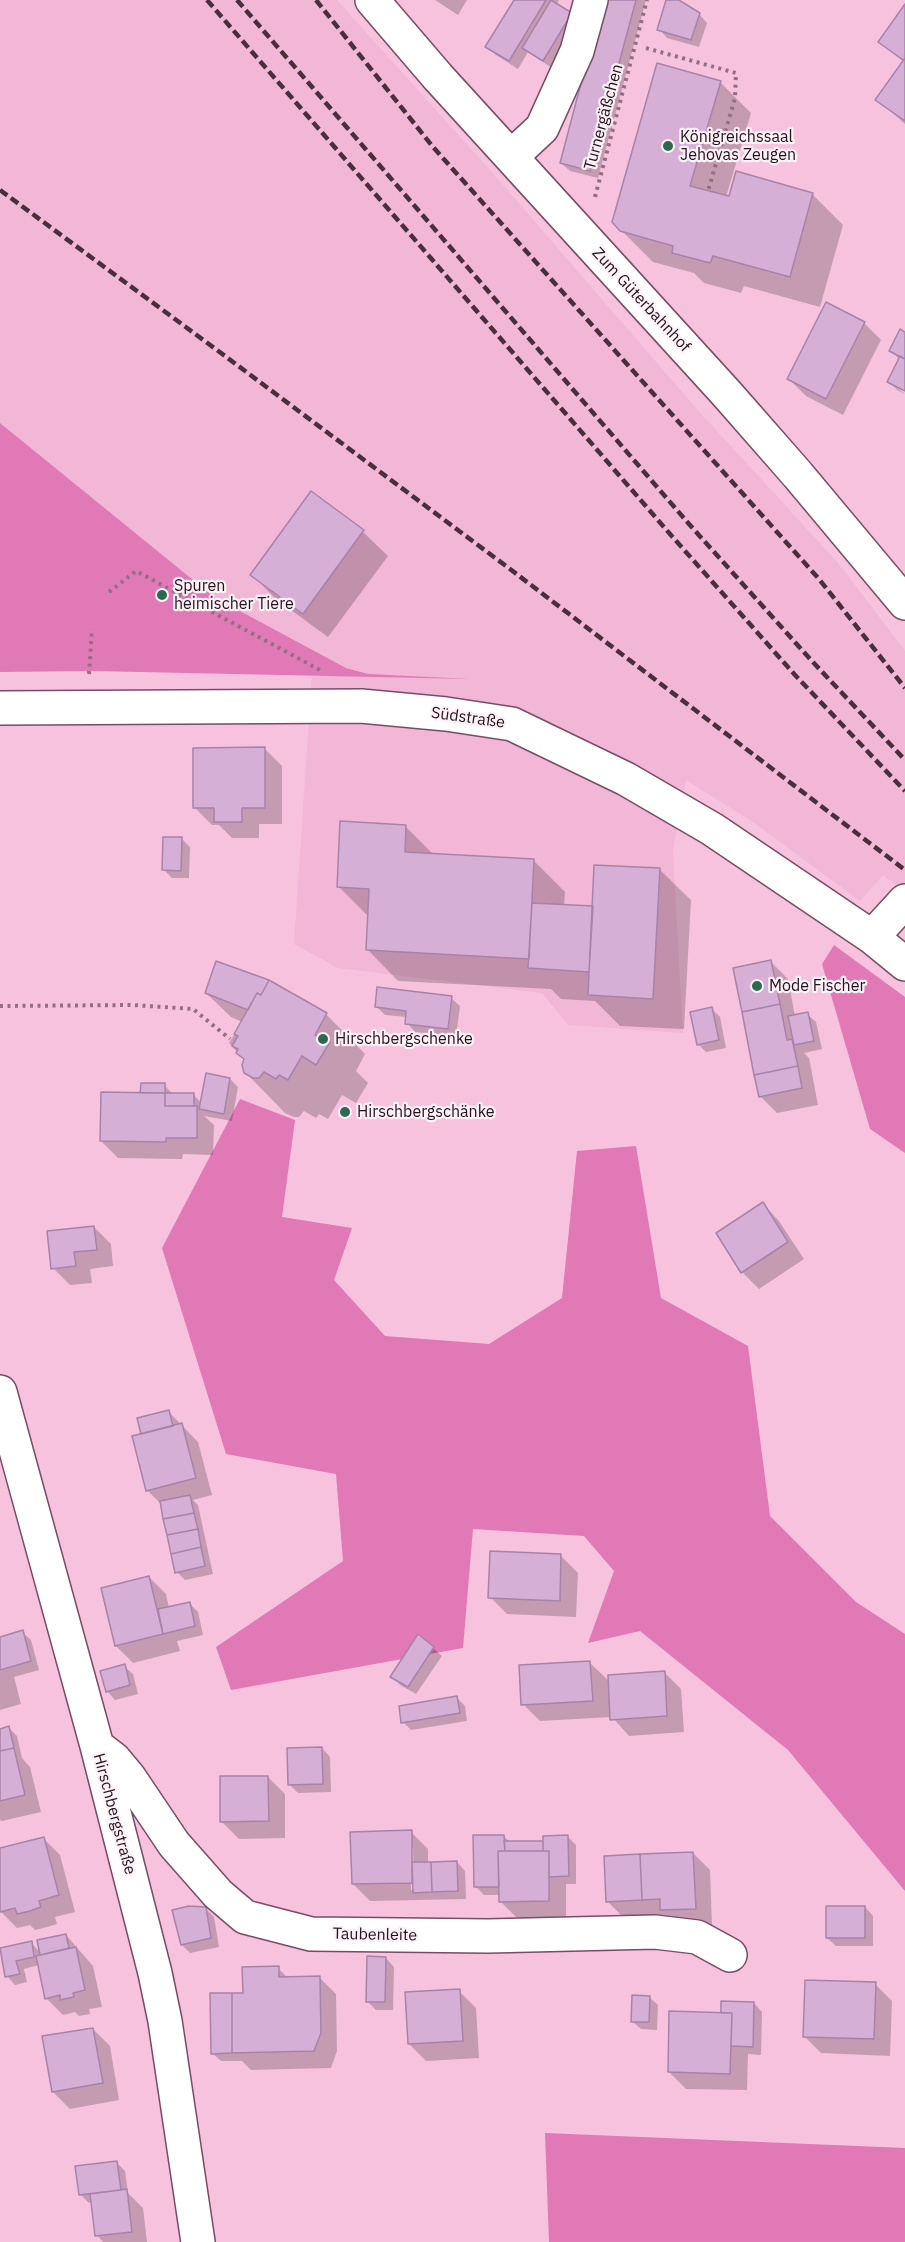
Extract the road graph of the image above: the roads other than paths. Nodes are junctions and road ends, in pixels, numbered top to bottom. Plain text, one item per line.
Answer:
1 (372, 0) edge
2 (591, 0) edge
3 (511, 157) junction
4 (905, 603) edge
5 (0, 708) edge
6 (905, 901) edge
7 (872, 938) junction
8 (905, 964) edge
9 (0, 1392) edge
10 (97, 1746) junction
11 (730, 1955) dead end
12 (198, 2242) edge

1 - 3 street, Zum Güterbahnhof
2 - 3 street
3 - 4 street, Zum Güterbahnhof
5 - 7 street, Südstraße
6 - 7 street
7 - 8 street, Südstraße
9 - 10 street, Hirschbergstraße
10 - 11 street, Taubenleite
10 - 12 street, Hirschbergstraße

